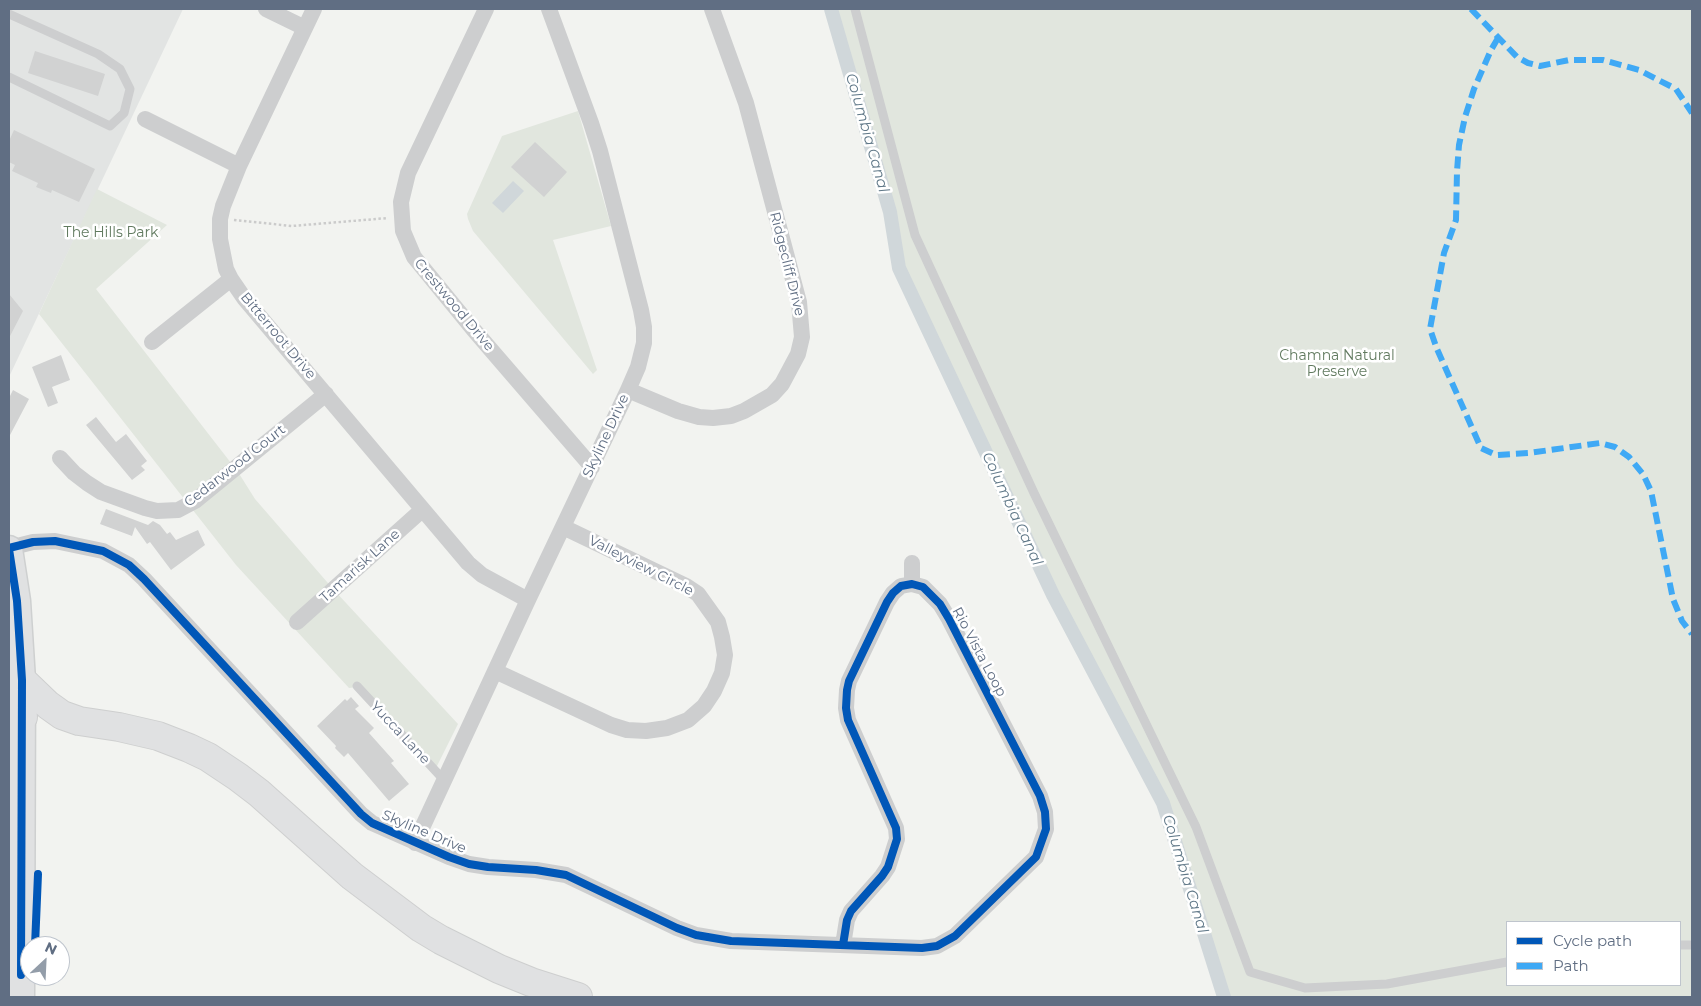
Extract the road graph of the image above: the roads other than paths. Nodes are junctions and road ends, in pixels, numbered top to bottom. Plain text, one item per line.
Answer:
1 (266, 9) edge
2 (314, 9) edge
3 (486, 9) edge
4 (549, 9) edge
5 (712, 9) edge
6 (855, 9) edge
7 (9, 14) edge
8 (305, 28) junction
9 (9, 77) edge
10 (145, 119) dead end
11 (239, 166) junction
12 (231, 279) junction
13 (152, 342) dead end
14 (628, 390) junction
15 (326, 394) junction
16 (60, 458) dead end
17 (592, 467) junction
18 (422, 510) junction
19 (563, 527) junction
20 (9, 549) edge
21 (912, 564) dead end
22 (912, 584) junction
23 (528, 600) junction
24 (298, 622) dead end
25 (495, 671) junction
26 (22, 680) junction
27 (357, 686) dead end
28 (16, 717) edge
29 (444, 779) junction
30 (415, 843) junction
31 (15, 878) edge
32 (843, 945) junction
33 (1506, 962) edge
34 (20, 968) edge
35 (578, 997) edge

1 - 8 street
2 - 8 street, Bitterroot Drive
3 - 17 street, Crestwood Drive
4 - 14 street, Skyline Drive
5 - 14 street, Ridgecliff Drive
6 - 33 lane
7 - 9 lane
8 - 11 street, Bitterroot Drive
10 - 11 street
11 - 12 street, Bitterroot Drive
12 - 13 street
12 - 15 street, Bitterroot Drive
14 - 17 street, Skyline Drive
15 - 16 street, Cedarwood Court
15 - 18 street, Bitterroot Drive
17 - 19 street, Skyline Drive
18 - 23 street, Bitterroot Drive
18 - 24 street, Tamarisk Lane
19 - 23 street, Skyline Drive
19 - 25 street, Valleyview Circle
20 - 26 main road
20 - 30 street, Skyline Drive
21 - 22 street
22 - 32 street
22 - 32 street, Rio Vista Loop
23 - 25 street, Skyline Drive
25 - 29 street, Skyline Drive
26 - 28 main road
26 - 35 highway
27 - 29 lane, Yucca Lane
28 - 31 main road
29 - 30 street, Skyline Drive
30 - 32 street, Skyline Drive
31 - 34 main road

